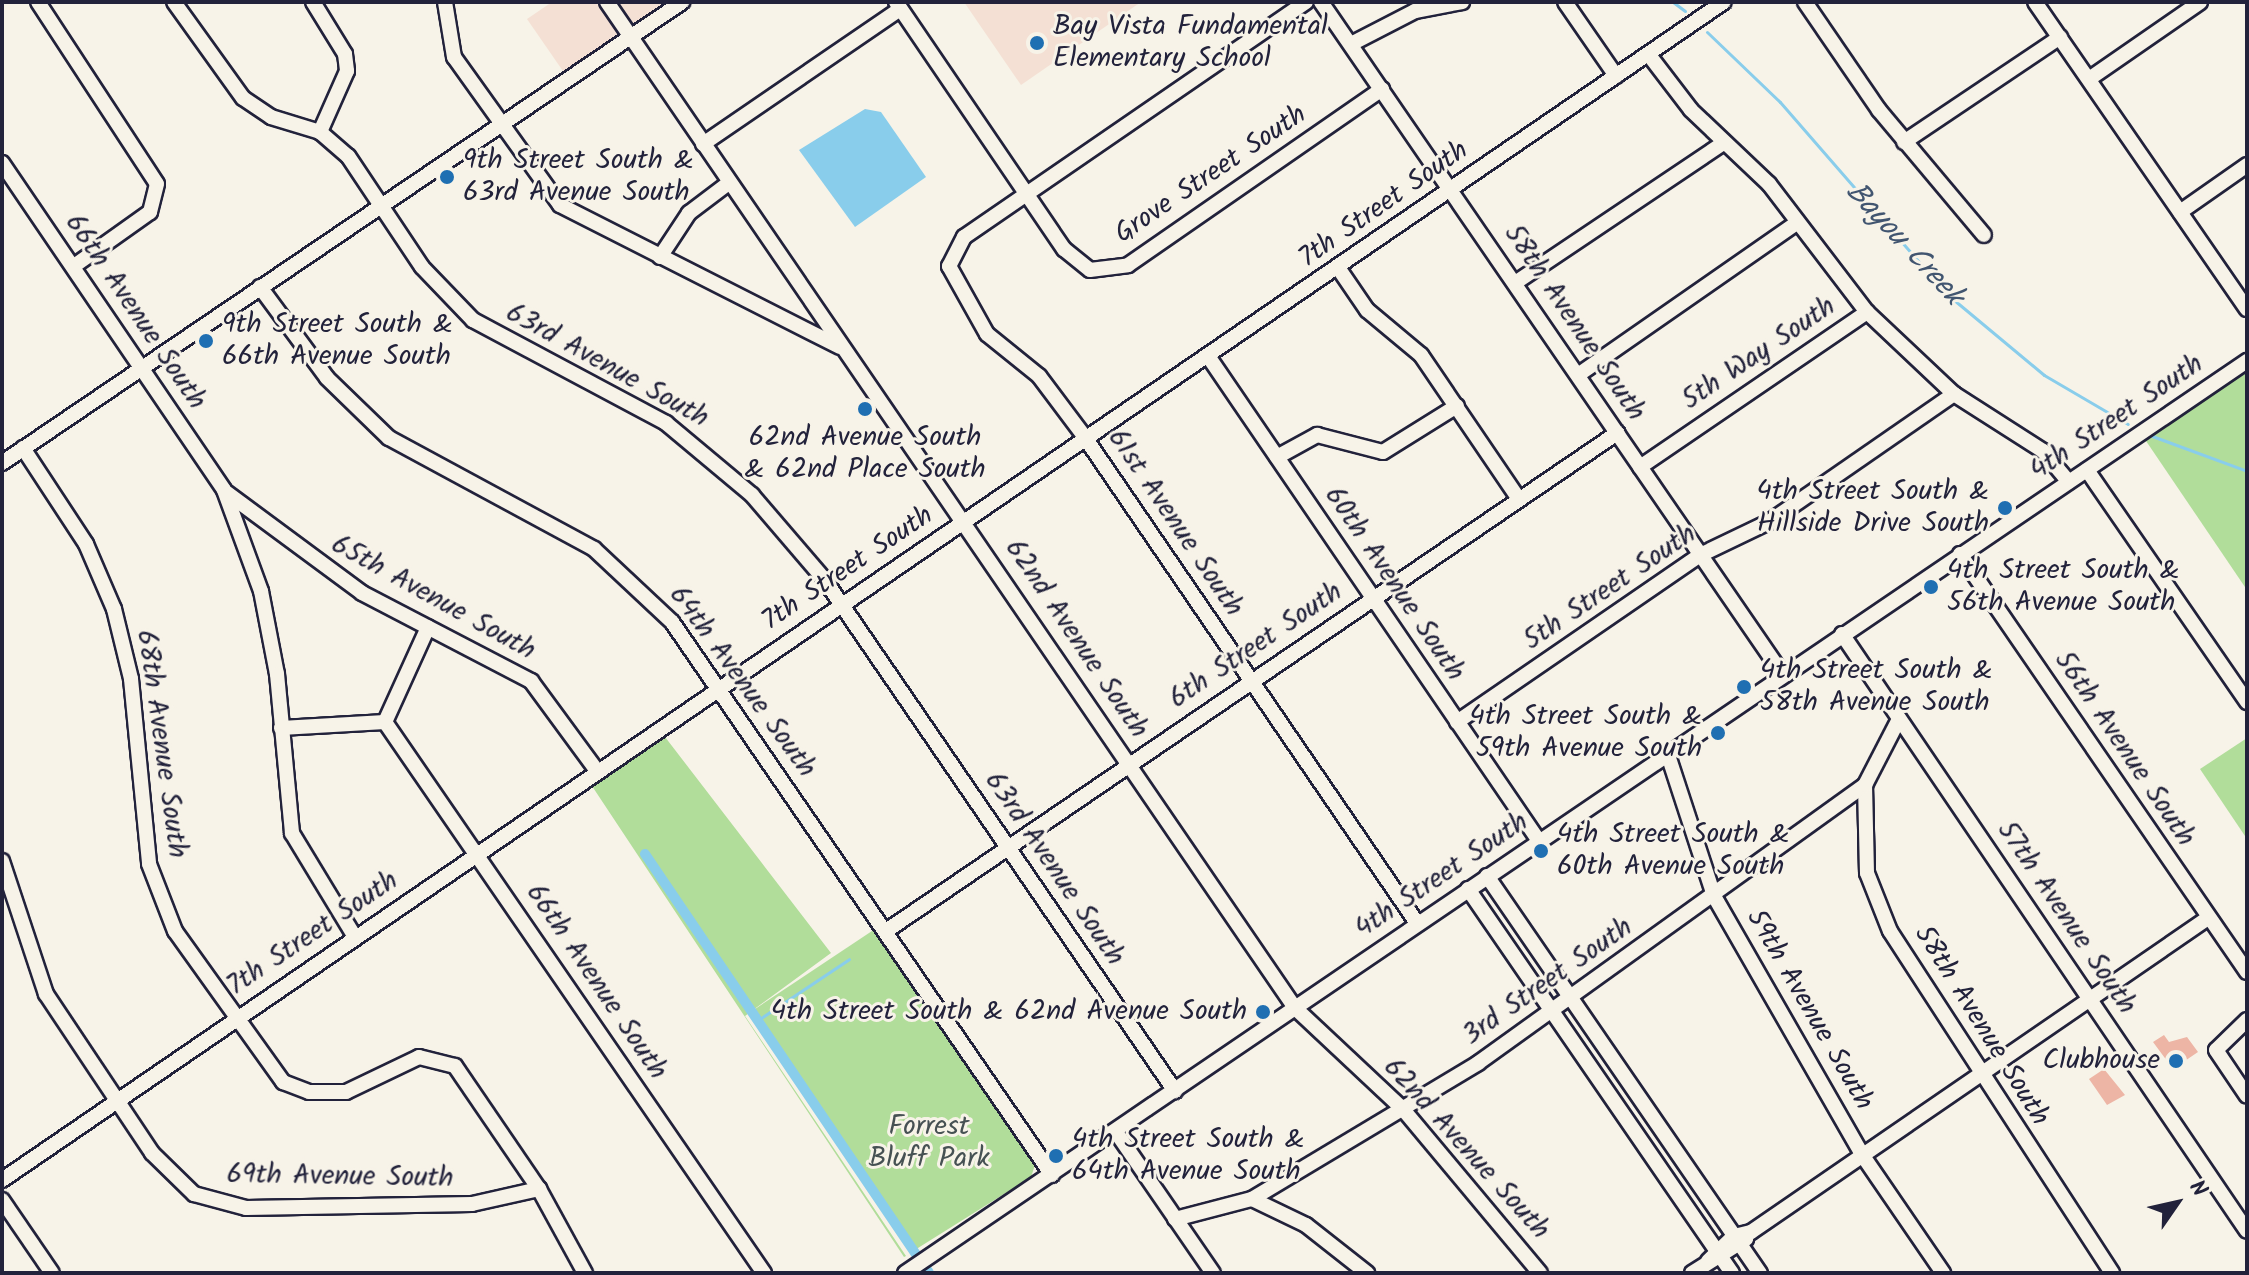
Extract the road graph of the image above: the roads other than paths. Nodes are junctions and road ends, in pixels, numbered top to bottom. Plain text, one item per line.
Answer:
1 (38, 2) edge
2 (174, 2) edge
3 (313, 2) edge
4 (445, 2) edge
5 (607, 2) edge
6 (682, 2) edge
7 (1306, 2) edge
8 (1321, 2) edge
9 (1462, 2) edge
10 (1565, 2) edge
11 (1724, 2) edge
12 (1805, 2) edge
13 (2035, 2) edge
14 (2200, 2) edge
15 (898, 5) edge
16 (631, 37) junction
17 (2060, 37) junction
18 (1351, 44) junction
19 (1649, 55) junction
20 (1616, 76) junction
21 (2089, 79) junction
22 (1382, 89) junction
23 (500, 123) junction
24 (320, 132) junction
25 (1904, 142) junction
26 (1723, 143) junction
27 (703, 144) junction
28 (2, 163) edge
29 (2247, 165) edge
30 (730, 182) junction
31 (1452, 190) junction
32 (1027, 194) junction
33 (380, 205) junction
34 (2180, 212) junction
35 (1797, 223) junction
36 (1984, 235) dead end
37 (660, 257) junction
38 (74, 266) junction
39 (1339, 269) junction
40 (1515, 283) junction
41 (260, 287) junction
42 (2247, 309) edge
43 (1867, 312) junction
44 (844, 349) junction
45 (1208, 356) junction
46 (2247, 361) edge
47 (143, 367) junction
48 (1578, 375) junction
49 (1954, 394) junction
50 (1457, 406) junction
51 (1617, 433) junction
52 (1084, 436) junction
53 (23, 448) junction
54 (1277, 457) junction
55 (2, 463) edge
56 (1640, 467) junction
57 (2087, 470) junction
58 (2069, 482) junction
59 (224, 490) junction
60 (1519, 499) junction
61 (964, 522) junction
62 (1960, 554) junction
63 (1700, 555) junction
64 (1372, 598) junction
65 (841, 605) junction
66 (428, 627) junction
67 (1842, 634) junction
68 (1783, 675) junction
69 (1251, 681) junction
70 (718, 687) junction
71 (2247, 702) edge
72 (1899, 719) junction
73 (385, 722) junction
74 (1457, 722) junction
75 (281, 728) junction
76 (1668, 755) junction
77 (1129, 763) junction
78 (597, 771) junction
79 (1865, 785) junction
80 (1539, 841) junction
81 (1008, 847) junction
82 (477, 855) junction
83 (2, 861) edge
84 (1487, 876) junction
85 (1468, 889) junction
86 (1714, 896) junction
87 (2208, 918) junction
88 (1417, 923) junction
89 (886, 931) junction
90 (355, 937) junction
91 (2247, 972) edge
92 (1570, 999) junction
93 (2091, 999) junction
94 (1295, 1008) junction
95 (1553, 1011) junction
96 (235, 1019) junction
97 (2247, 1020) edge
98 (1979, 1077) junction
99 (1175, 1091) junction
100 (2247, 1096) edge
101 (117, 1102) junction
102 (1402, 1108) junction
103 (1116, 1132) junction
104 (1863, 1156) junction
105 (1052, 1175) junction
106 (2, 1180) edge
107 (539, 1189) junction
108 (1252, 1199) junction
109 (2, 1200) edge
110 (1175, 1219) junction
111 (2247, 1231) edge
112 (1738, 1241) junction
113 (1715, 1256) junction
114 (52, 1273) edge
115 (585, 1273) edge
116 (764, 1273) edge
117 (905, 1273) edge
118 (1213, 1273) edge
119 (1367, 1273) edge
120 (1540, 1273) edge
121 (1692, 1273) edge
122 (1732, 1273) edge
123 (1760, 1273) edge
124 (1943, 1273) edge
125 (2112, 1273) edge

1 - 38 street
2 - 24 street, 63rd Avenue South
3 - 24 street
4 - 23 street
5 - 16 street, 62nd Avenue South
6 - 16 street
7 - 32 street, 61st Avenue South
8 - 18 street, 58th Avenue South
9 - 18 street
10 - 20 street
11 - 19 street, 7th Street South
12 - 25 street
13 - 17 street
14 - 21 street
15 - 27 street
15 - 32 street
16 - 23 street
16 - 27 street, 62nd Avenue South
17 - 21 street
17 - 25 street
18 - 22 street, 58th Avenue South
19 - 20 street, 7th Street South
19 - 26 street
20 - 31 street, 7th Street South
21 - 34 street
22 - 31 street, 58th Avenue South
22 - 32 street, Grove Street South
23 - 33 street
23 - 37 street
24 - 33 street, 63rd Avenue South
25 - 36 street
26 - 35 street
26 - 40 street
27 - 30 street, 62nd Avenue South
28 - 38 street, 66th Avenue South
29 - 34 street
30 - 37 street
30 - 44 street, 62nd Avenue South
31 - 39 street, 7th Street South
31 - 40 street, 58th Avenue South
32 - 52 street, 61st Avenue South
33 - 41 street
33 - 65 street, 63rd Avenue South
34 - 42 street
35 - 43 street
35 - 48 street
37 - 44 street
38 - 47 street, 66th Avenue South
39 - 45 street, 7th Street South
39 - 50 street
40 - 48 street, 58th Avenue South
41 - 47 street
41 - 70 street, 64th Avenue South
43 - 49 street
43 - 56 street, 5th Way South
44 - 61 street, 62nd Avenue South
45 - 52 street, 7th Street South
45 - 54 street, 60th Avenue South
46 - 57 street, 4th Street South
47 - 53 street
47 - 59 street, 66th Avenue South
48 - 51 street, 58th Avenue South
49 - 58 street
49 - 63 street, 5th Street South
50 - 54 street
50 - 60 street
51 - 56 street, 58th Avenue South
51 - 60 street, 6th Street South
52 - 61 street, 7th Street South
52 - 69 street, 61st Avenue South
53 - 55 street
53 - 96 street, 68th Avenue South
54 - 64 street, 60th Avenue South
56 - 63 street, 58th Avenue South
57 - 58 street, 4th Street South
57 - 71 street
58 - 62 street, 4th Street South
59 - 66 street, 65th Avenue South
59 - 75 street
60 - 64 street, 6th Street South
61 - 65 street, 7th Street South
61 - 77 street, 62nd Avenue South
62 - 67 street, 4th Street South
62 - 87 street, 56th Avenue South
63 - 68 street, 58th Avenue South
63 - 74 street, 5th Street South
64 - 69 street, 6th Street South
64 - 74 street, 60th Avenue South
65 - 70 street, 7th Street South
65 - 81 street, 63rd Avenue South
66 - 73 street
66 - 78 street, 65th Avenue South
67 - 68 street, 4th Street South
67 - 72 street, 57th Avenue South
68 - 76 street, 4th Street South
69 - 77 street, 6th Street South
69 - 88 street, 61st Avenue South
70 - 78 street, 7th Street South
70 - 89 street, 64th Avenue South
72 - 79 street, 3rd Street South
72 - 93 street, 57th Avenue South
73 - 75 street
73 - 82 street, 66th Avenue South
74 - 80 street, 60th Avenue South
75 - 90 street
76 - 80 street, 4th Street South
76 - 86 street, 59th Avenue South
77 - 81 street, 6th Street South
77 - 94 street, 62nd Avenue South
78 - 82 street, 7th Street South
79 - 86 street, 3rd Street South
79 - 98 street, 58th Avenue South
80 - 84 street, 4th Street South
81 - 89 street, 6th Street South
81 - 99 street, 63rd Avenue South
82 - 90 street, 7th Street South
82 - 116 street, 66th Avenue South
83 - 101 street, 69th Avenue South
84 - 85 street, 4th Street South
84 - 92 street
85 - 88 street, 4th Street South
85 - 95 street
86 - 92 street, 3rd Street South
86 - 104 street, 59th Avenue South
87 - 91 street, 56th Avenue South
87 - 93 street
88 - 94 street, 4th Street South
89 - 105 street, 64th Avenue South
90 - 96 street, 7th Street South
92 - 95 street, 3rd Street South
92 - 112 street
93 - 98 street
93 - 111 street, 57th Avenue South
94 - 99 street, 4th Street South
94 - 102 street, 62nd Avenue South
95 - 102 street, 3rd Street South
95 - 113 street
96 - 101 street, 7th Street South
96 - 107 street, 68th Avenue South
97 - 100 street
98 - 104 street
98 - 125 street, 58th Avenue South
99 - 103 street, 4th Street South
101 - 106 street, 7th Street South
101 - 107 street, 69th Avenue South
102 - 108 street, 3rd Street South
102 - 120 street, 62nd Avenue South
103 - 105 street, 4th Street South
103 - 110 street
104 - 112 street
104 - 124 street, 59th Avenue South
105 - 117 street, 4th Street South
107 - 115 street, 68th Avenue South
108 - 110 street, 3rd Street South
108 - 119 street
109 - 114 street
110 - 118 street
112 - 113 street
112 - 123 street
113 - 121 street
113 - 122 street

